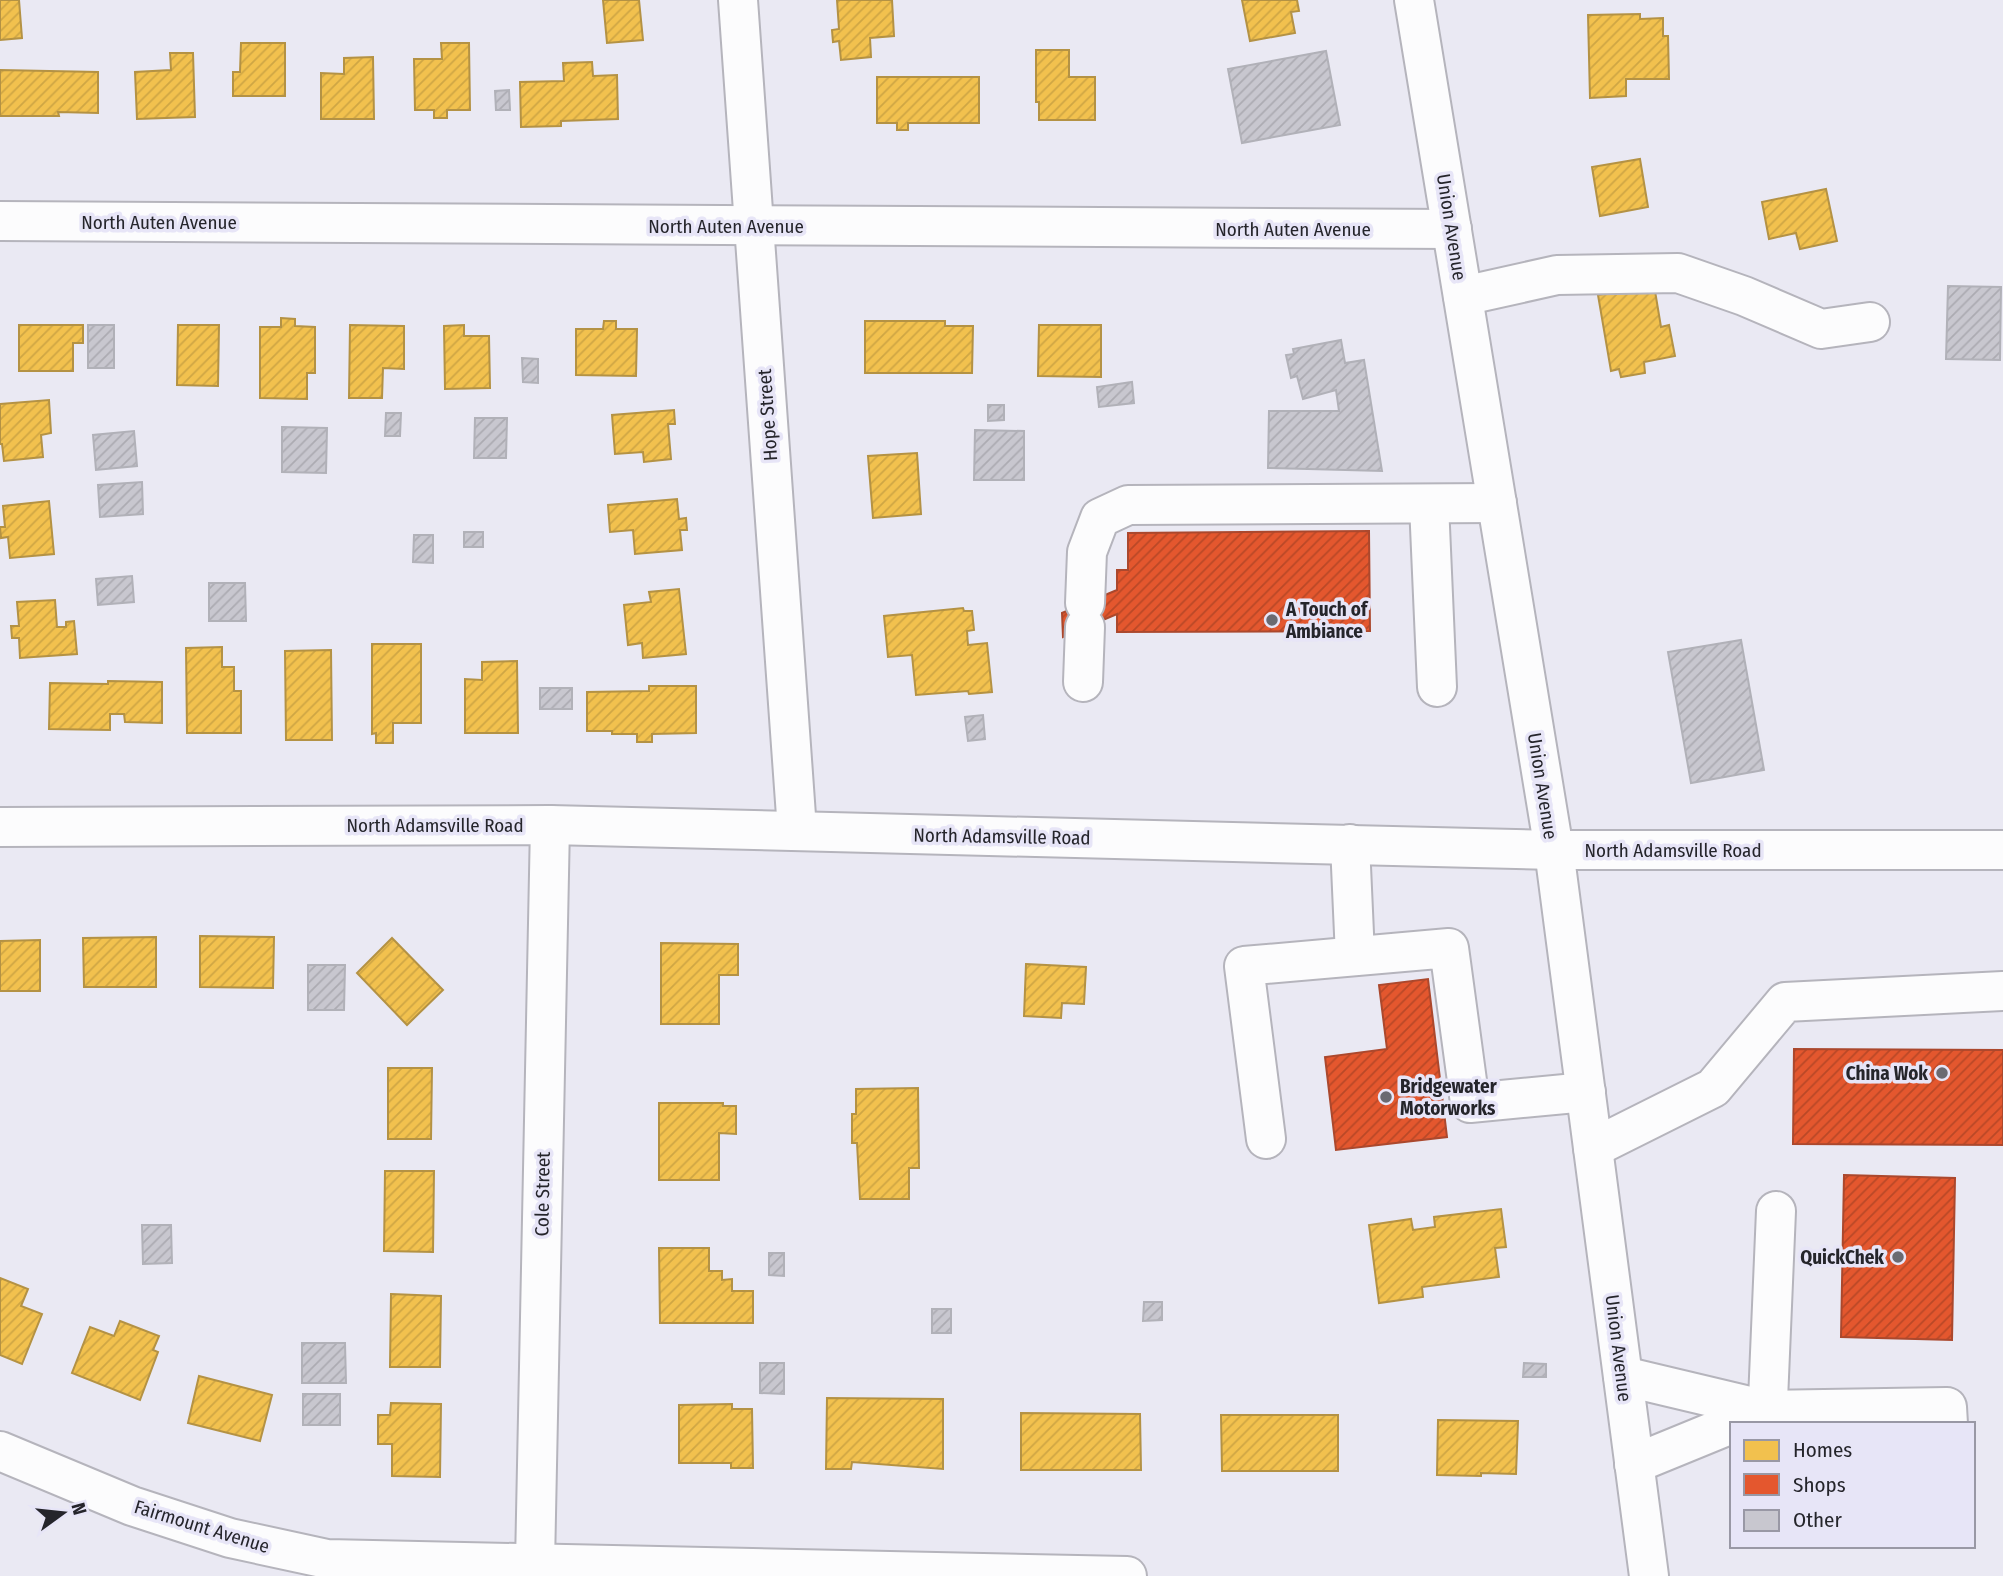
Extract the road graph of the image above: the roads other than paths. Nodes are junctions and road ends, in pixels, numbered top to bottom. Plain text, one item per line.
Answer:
1 (738, 0) edge
2 (1414, 0) edge
3 (0, 221) edge
4 (754, 226) junction
5 (1452, 229) junction
6 (1463, 296) junction
7 (1870, 322) dead end
8 (1497, 503) junction
9 (1429, 504) junction
10 (1083, 682) dead end
11 (1437, 687) dead end
12 (550, 825) junction
13 (0, 827) edge
14 (797, 830) junction
15 (1350, 845) junction
16 (2003, 849) edge
17 (1554, 850) junction
18 (1355, 957) junction
19 (2003, 991) edge
20 (1586, 1092) junction
21 (1266, 1139) dead end
22 (1593, 1148) junction
23 (1776, 1210) dead end
24 (1623, 1376) junction
25 (1766, 1417) edge
26 (1948, 1422) edge
27 (1730, 1430) edge
28 (0, 1451) edge
29 (1634, 1464) junction
30 (535, 1564) junction
31 (1127, 1576) edge
32 (1649, 1576) edge

1 - 4 street, Hope Street
2 - 5 street, Union Avenue
3 - 4 street, North Auten Avenue
4 - 5 street, North Auten Avenue
4 - 14 street, Hope Street
5 - 6 street, Union Avenue
6 - 7 street
6 - 8 street, Union Avenue
8 - 9 street
8 - 17 street, Union Avenue
9 - 10 street
9 - 11 street
12 - 13 street, North Adamsville Road
12 - 14 street, North Adamsville Road
12 - 30 street, Cole Street
14 - 15 street, North Adamsville Road
15 - 17 street, North Adamsville Road
15 - 18 street
16 - 17 street, North Adamsville Road
17 - 20 street, Union Avenue
18 - 20 street
18 - 21 street
19 - 22 street
20 - 22 street, Union Avenue
22 - 24 street, Union Avenue
23 - 25 street
24 - 25 street
24 - 29 street, Union Avenue
25 - 26 street
27 - 29 street
28 - 30 street, Fairmount Avenue
29 - 32 street, Union Avenue
30 - 31 street, Fairmount Avenue

